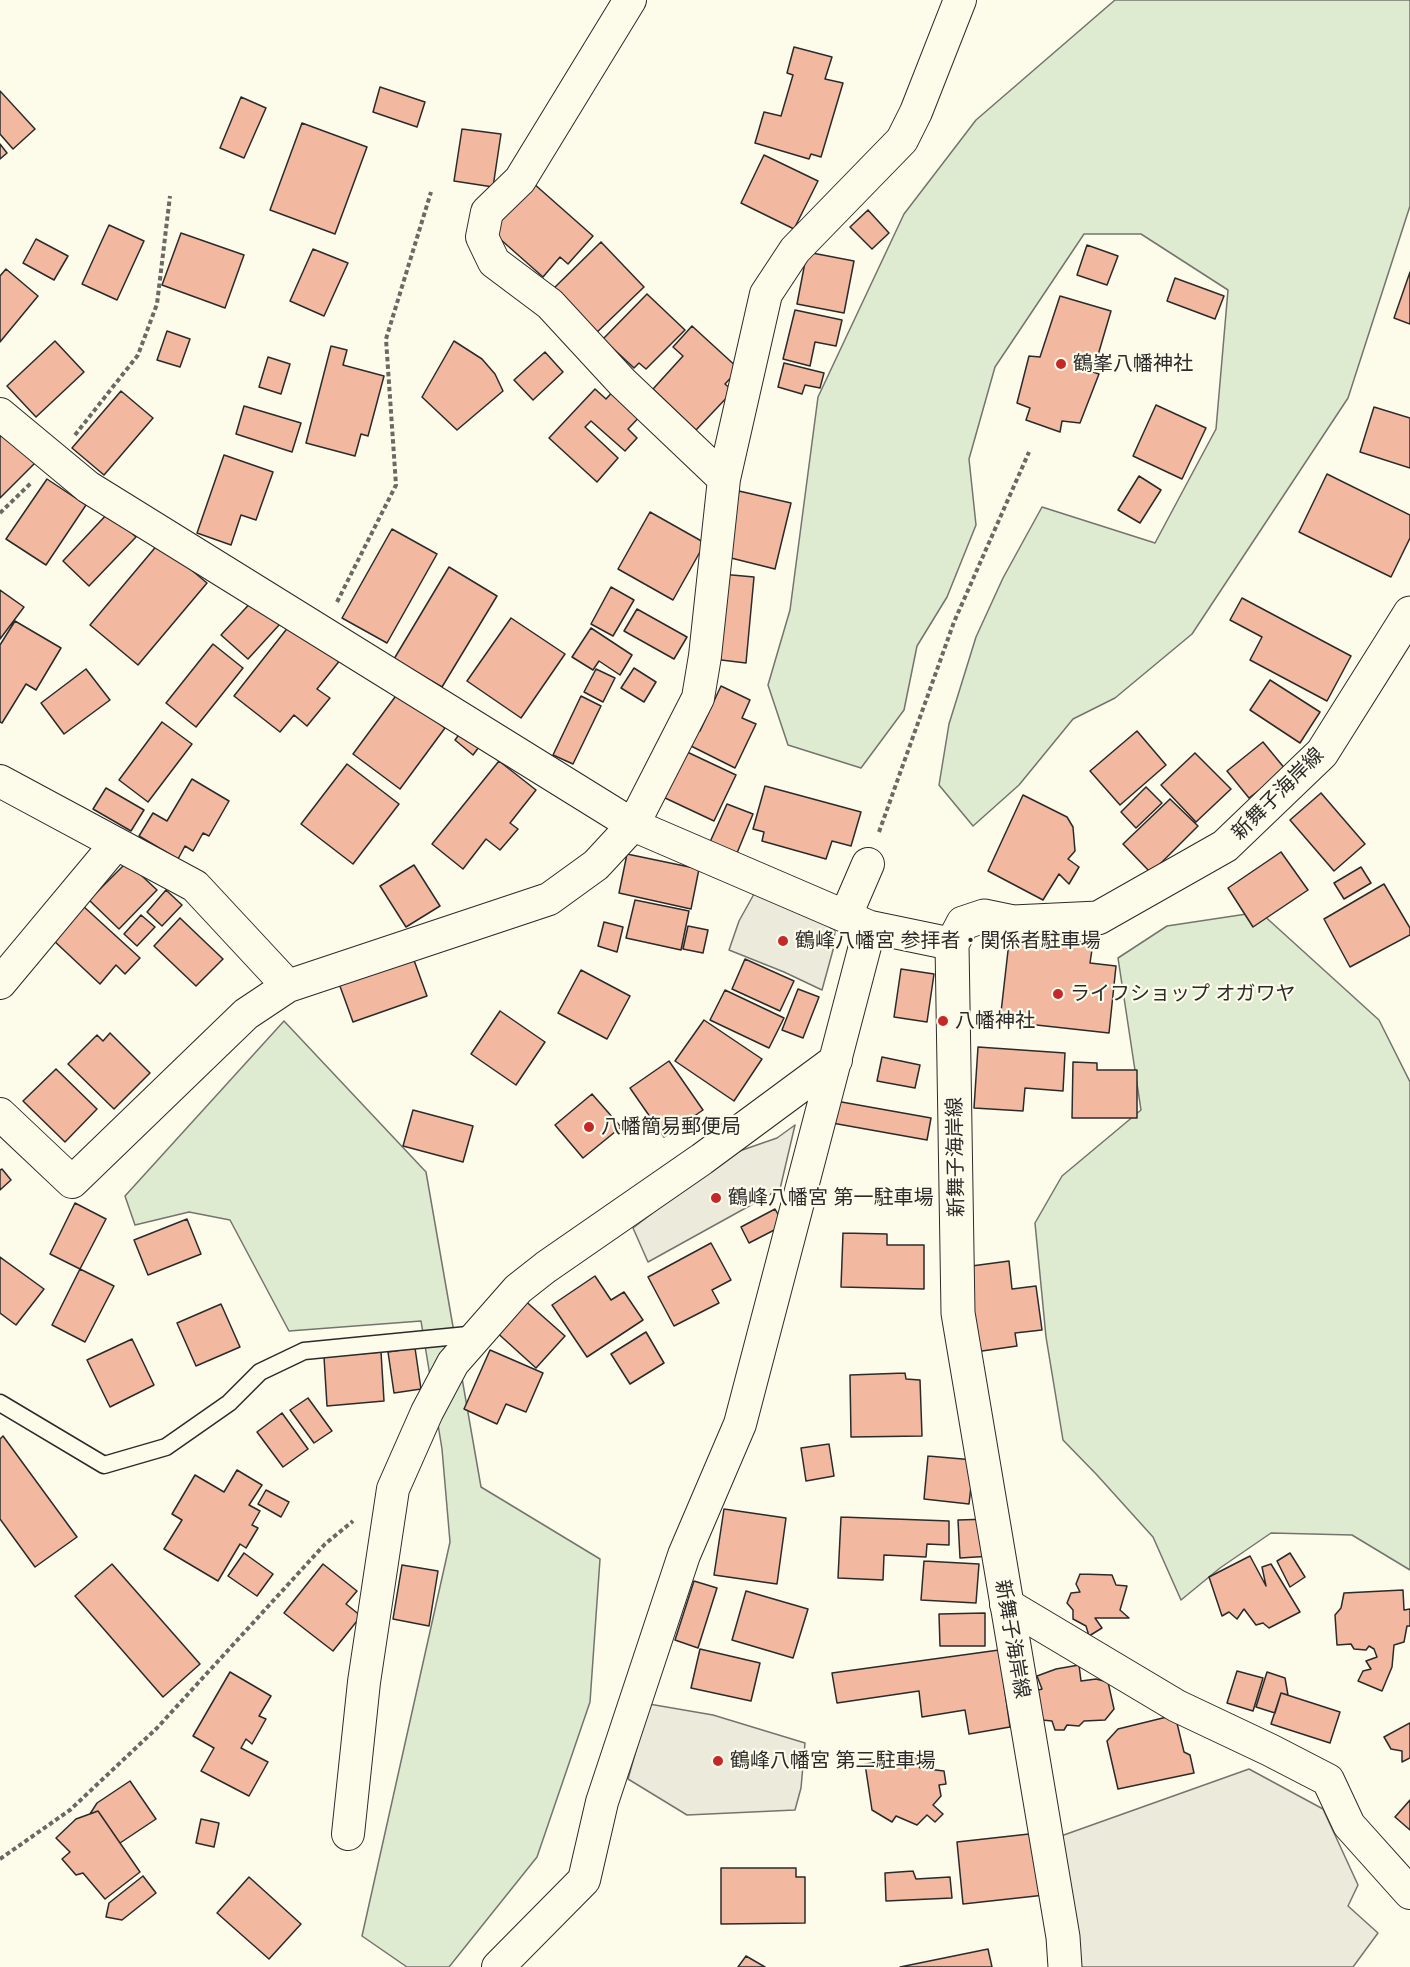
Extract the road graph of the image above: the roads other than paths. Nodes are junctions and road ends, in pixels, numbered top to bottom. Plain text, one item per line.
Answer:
1 (630, 0) edge
2 (960, 0) edge
3 (0, 414) edge
4 (724, 479) junction
5 (1410, 613) edge
6 (0, 781) edge
7 (633, 825) junction
8 (116, 844) junction
9 (868, 864) road end
10 (858, 921) junction
11 (952, 944) junction
12 (0, 983) edge
13 (288, 986) junction
14 (836, 1060) junction
15 (0, 1114) edge
16 (480, 1334) junction
17 (0, 1403) edge
18 (1006, 1604) junction
19 (348, 1834) dead end
20 (1410, 1893) edge
21 (498, 1967) edge
22 (1065, 1967) edge

1 - 4 street
2 - 4 street
3 - 7 street
4 - 7 street
5 - 11 main road, 新舞子海岸線
6 - 8 street
7 - 10 street
7 - 13 street
8 - 12 street
8 - 13 street
9 - 10 street
10 - 11 street
10 - 14 street
11 - 18 main road, 新舞子海岸線
13 - 15 street
14 - 16 street
14 - 21 street
16 - 17 lane
16 - 19 street
18 - 20 street
18 - 22 main road, 新舞子海岸線

